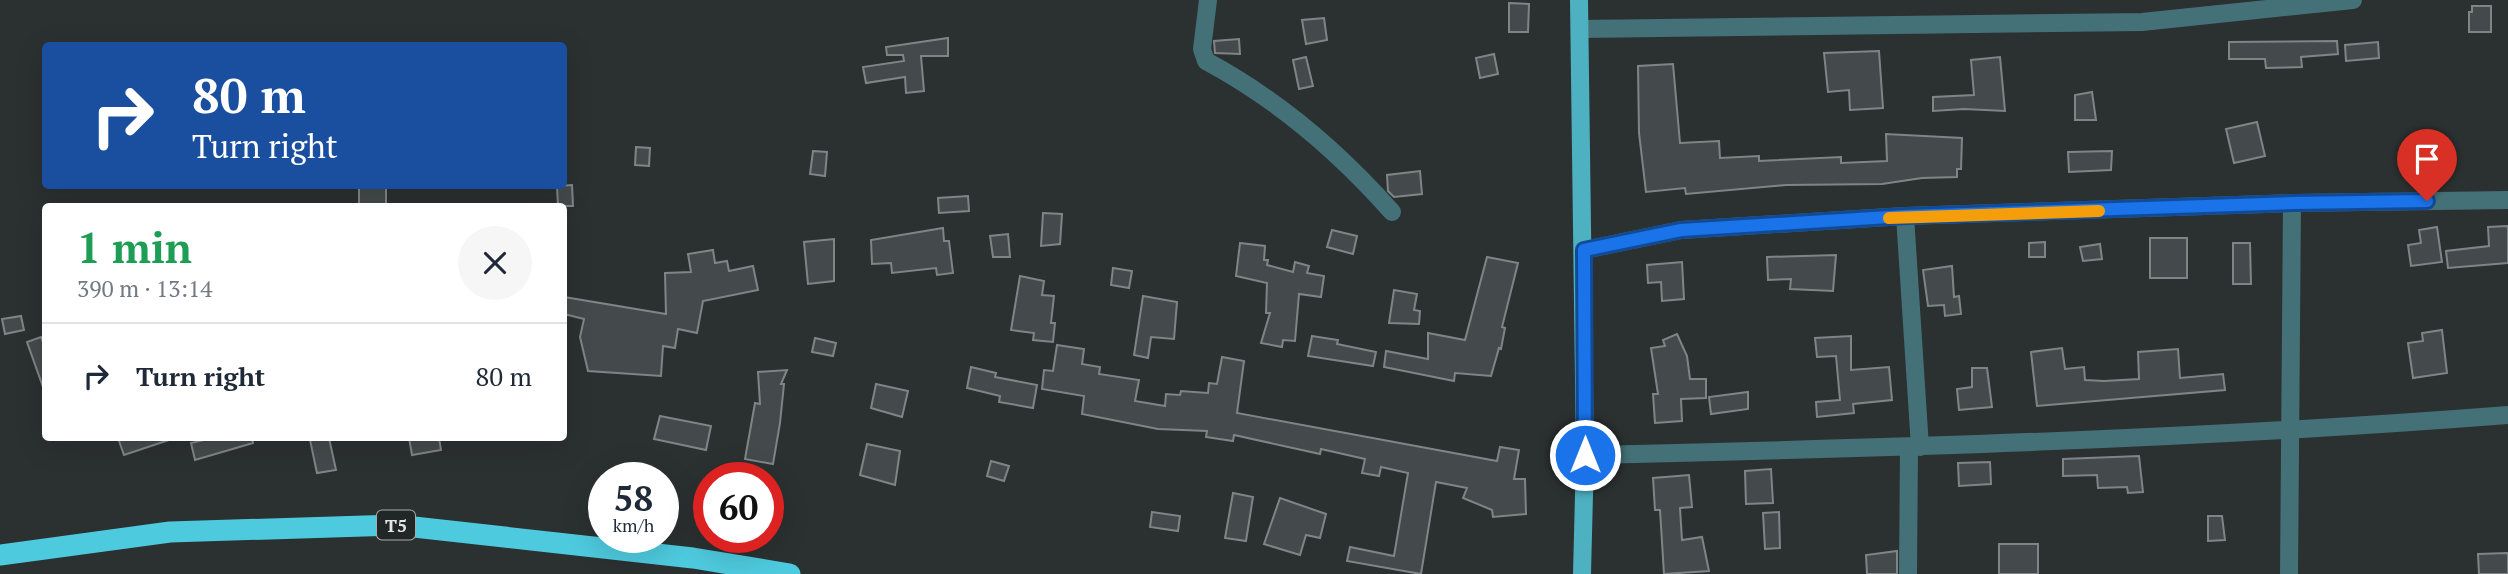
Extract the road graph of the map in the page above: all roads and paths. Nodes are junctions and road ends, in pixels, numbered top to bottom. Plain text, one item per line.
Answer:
1 (1208, 0) edge
2 (1579, 0) edge
3 (2353, 0) edge
4 (1580, 29) junction
5 (2508, 200) edge
6 (2292, 203) junction
7 (1392, 212) dead end
8 (1905, 216) junction
9 (1584, 250) junction
10 (2508, 415) edge
11 (2291, 430) junction
12 (1914, 448) junction
13 (1585, 455) junction
14 (1585, 554) junction
15 (0, 555) edge
16 (790, 574) edge
17 (1582, 574) edge
18 (1589, 574) edge
19 (1908, 574) edge
20 (2289, 574) edge

1 - 7 street
2 - 4 main road
3 - 4 street
4 - 9 main road
5 - 6 street
6 - 8 street
6 - 11 street
8 - 9 street
8 - 12 street
9 - 13 main road
10 - 11 street
11 - 12 street
11 - 20 street
12 - 13 street
12 - 19 street
13 - 14 main road
14 - 17 main road
14 - 18 main road
15 - 16 highway, T5

